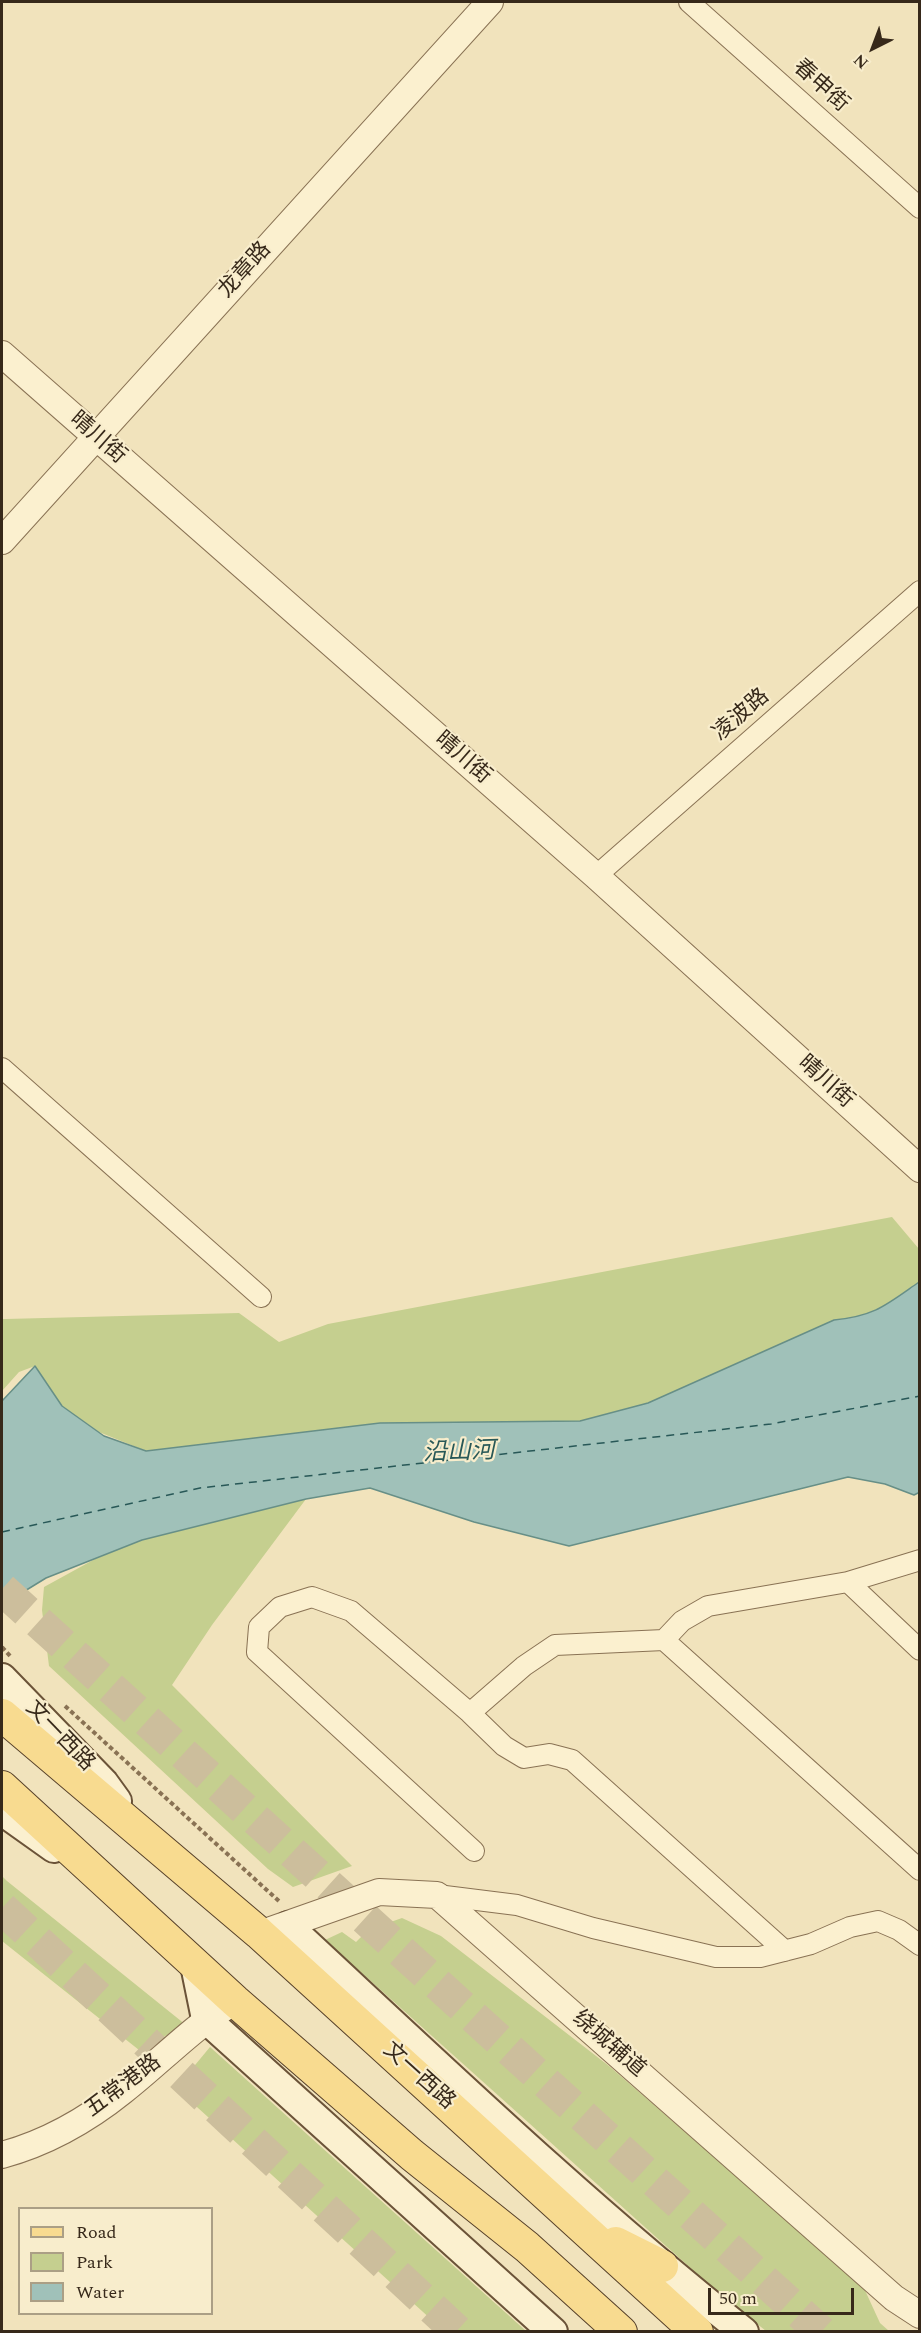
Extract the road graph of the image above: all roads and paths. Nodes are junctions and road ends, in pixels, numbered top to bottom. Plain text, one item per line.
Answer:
1 (490, 2) edge
2 (689, 2) edge
3 (920, 208) edge
4 (2, 354) edge
5 (95, 437) junction
6 (2, 541) edge
7 (920, 591) edge
8 (596, 876) junction
9 (2, 1068) edge
10 (920, 1169) edge
11 (261, 1297) dead end
12 (920, 1560) edge
13 (848, 1582) junction
14 (664, 1640) junction
15 (2, 1647) edge
16 (920, 1650) edge
17 (9, 1670) edge
18 (61, 1703) dead end
19 (470, 1713) junction
20 (2, 1715) edge
21 (2, 1787) edge
22 (2, 1811) edge
23 (135, 1828) junction
24 (474, 1851) dead end
25 (88, 1868) junction
26 (920, 1870) edge
27 (437, 1895) junction
28 (282, 1926) junction
29 (920, 1945) edge
30 (785, 1951) junction
31 (195, 1965) junction
32 (235, 2001) junction
33 (206, 2019) junction
34 (532, 2152) junction
35 (2, 2155) edge
36 (577, 2223) junction
37 (662, 2266) junction
38 (920, 2314) edge
39 (552, 2331) edge
40 (621, 2331) edge
41 (697, 2331) edge
42 (744, 2331) edge

1 - 5 street, 龙章路
2 - 3 street, 春申街
4 - 5 street, 晴川街
5 - 6 street, 龙章路
5 - 8 street, 晴川街
7 - 8 street, 凌波路
8 - 10 street, 晴川街
9 - 11 street
12 - 13 street
13 - 14 street
13 - 16 street
14 - 19 street
14 - 26 street
15 - 17 path
17 - 23 main road, 文一西路
18 - 28 path
19 - 24 street
19 - 30 street
20 - 23 main road, 文一西路
21 - 25 main road
22 - 25 main road
23 - 28 main road, 文一西路
25 - 31 main road
27 - 28 street
27 - 30 street
27 - 38 street, 绕城辅道
28 - 34 main road
28 - 36 main road, 文一西路
29 - 30 street
31 - 32 main road
31 - 33 main road
32 - 33 street, 五常港路
32 - 40 main road
33 - 35 street, 五常港路
33 - 39 main road
34 - 36 main road
34 - 37 main road
36 - 37 main road
36 - 41 main road, 文一西路
37 - 42 main road

